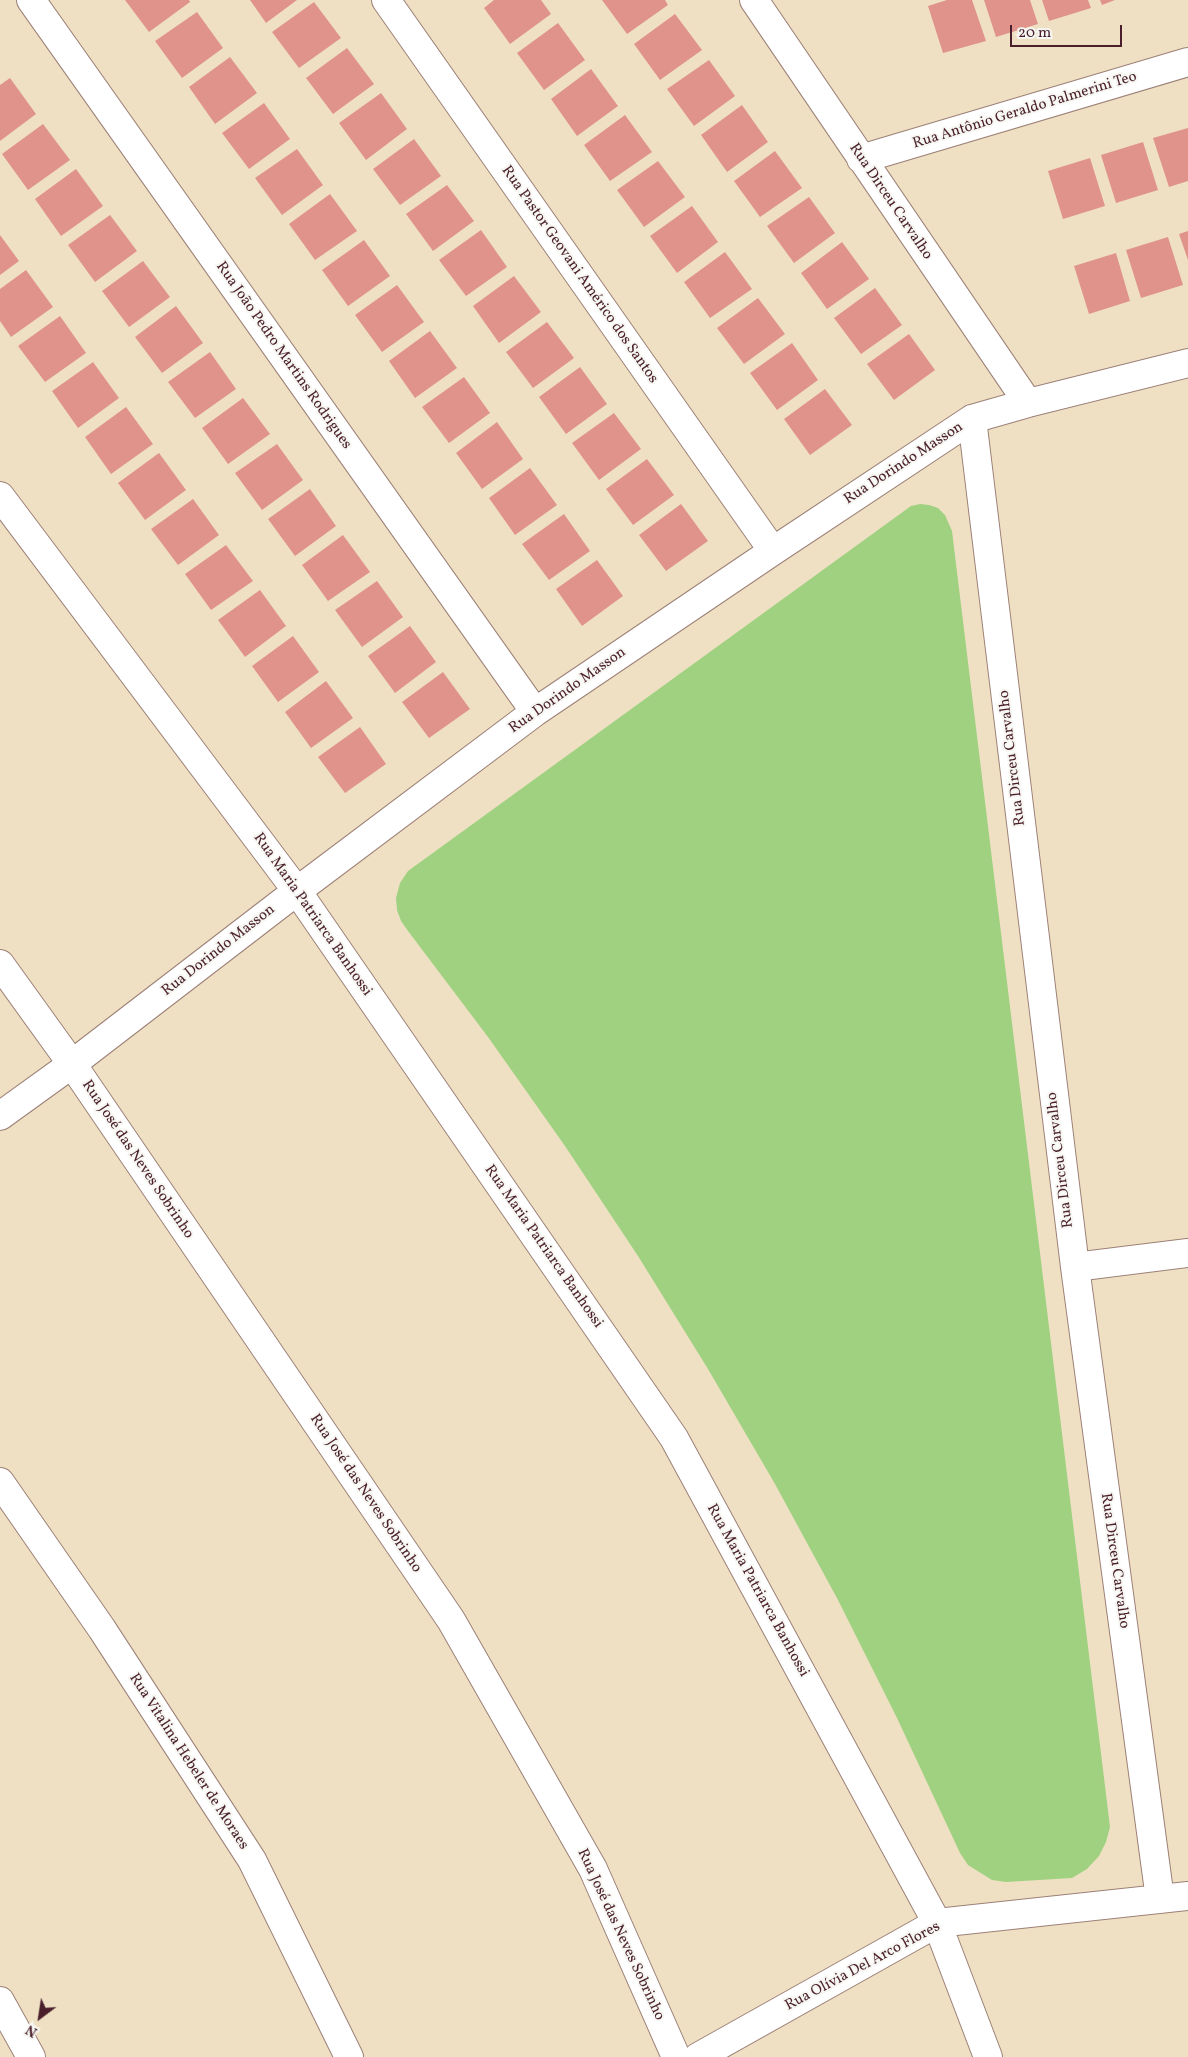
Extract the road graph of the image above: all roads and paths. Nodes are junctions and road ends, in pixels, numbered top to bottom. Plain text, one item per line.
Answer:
1 (31, 0) edge
2 (386, 0) edge
3 (754, 0) edge
4 (1188, 62) edge
5 (861, 159) junction
6 (1188, 363) edge
7 (1028, 403) junction
8 (972, 419) junction
9 (0, 496) edge
10 (773, 551) junction
11 (535, 712) junction
12 (297, 891) junction
13 (0, 964) edge
14 (72, 1064) junction
15 (0, 1116) edge
16 (1188, 1253) edge
17 (1074, 1267) junction
18 (0, 1482) edge
19 (1188, 1896) edge
20 (1160, 1899) junction
21 (938, 1923) junction
22 (0, 2001) edge
23 (31, 2057) edge
24 (349, 2057) edge
25 (676, 2057) edge
26 (698, 2057) edge
27 (988, 2057) edge

1 - 11 street, Rua João Pedro Martins Rodrigues
2 - 10 street, Rua Pastor Geovani Américo dos Santos
3 - 5 street, Rua Dirceu Carvalho
4 - 5 street, Rua Antônio Geraldo Palmerini Teo
5 - 7 street, Rua Dirceu Carvalho
6 - 7 street, Rua Dorindo Masson
7 - 8 street, Rua Dorindo Masson
8 - 10 street, Rua Dorindo Masson
8 - 17 street, Rua Dirceu Carvalho
9 - 12 street, Rua Maria Patriarca Banhossi
10 - 11 street, Rua Dorindo Masson
11 - 12 street, Rua Dorindo Masson
12 - 14 street, Rua Dorindo Masson
12 - 21 street, Rua Maria Patriarca Banhossi
13 - 14 street, Rua José das Neves Sobrinho
14 - 15 street, Rua Dorindo Masson
14 - 25 street, Rua José das Neves Sobrinho
16 - 17 street
17 - 20 street, Rua Dirceu Carvalho
18 - 24 street, Rua Vitalina Hebeler de Moraes
19 - 20 street, Rua Olívia Del Arco Flores
20 - 21 street, Rua Olívia Del Arco Flores
21 - 26 street, Rua Olívia Del Arco Flores
21 - 27 street, Rua Maria Patriarca Banhossi
22 - 23 street

